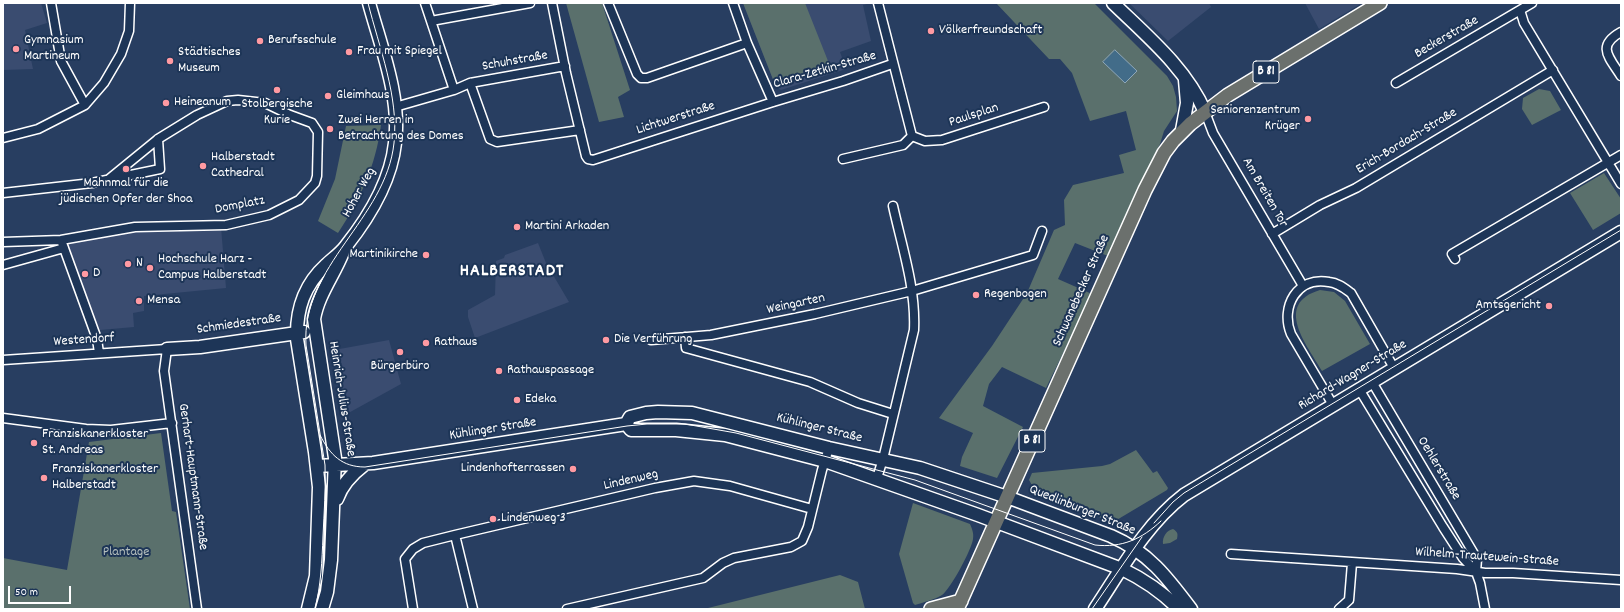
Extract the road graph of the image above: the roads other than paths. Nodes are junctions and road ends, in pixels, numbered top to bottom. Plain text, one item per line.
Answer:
1 (51, 3) edge
2 (130, 3) edge
3 (370, 3) edge
4 (425, 3) edge
5 (530, 3) edge
6 (552, 3) edge
7 (608, 3) edge
8 (733, 3) edge
9 (878, 3) edge
10 (1113, 3) edge
11 (1380, 3) edge
12 (1532, 3) edge
13 (1520, 10) junction
14 (431, 21) junction
15 (1621, 32) edge
16 (747, 42) junction
17 (892, 64) junction
18 (565, 66) junction
19 (1553, 70) junction
20 (1185, 76) junction
21 (1621, 76) edge
22 (470, 83) junction
23 (1396, 83) dead end
24 (454, 90) junction
25 (772, 102) junction
26 (85, 105) junction
27 (395, 107) junction
28 (1044, 107) dead end
29 (1205, 112) junction
30 (580, 130) junction
31 (1182, 130) junction
32 (912, 136) junction
33 (3, 138) edge
34 (158, 139) junction
35 (1621, 155) edge
36 (588, 160) joint
37 (843, 160) dead end
38 (1608, 163) junction
39 (109, 179) junction
40 (1621, 184) edge
41 (3, 193) edge
42 (893, 206) dead end
43 (1042, 231) dead end
44 (1621, 232) edge
45 (1272, 234) junction
46 (60, 240) junction
47 (3, 242) edge
48 (345, 247) junction
49 (64, 248) junction
50 (1455, 259) dead end
51 (3, 265) edge
52 (1303, 286) junction
53 (912, 291) junction
54 (297, 332) junction
55 (315, 332) junction
56 (685, 337) junction
57 (651, 340) dead end
58 (167, 349) junction
59 (99, 353) junction
60 (3, 360) edge
61 (1394, 368) junction
62 (1372, 382) junction
63 (1360, 389) junction
64 (1333, 405) junction
65 (893, 414) junction
66 (3, 418) edge
67 (172, 423) junction
68 (626, 424) junction
69 (829, 448) junction
70 (883, 459) junction
71 (825, 461) junction
72 (365, 464) junction
73 (336, 465) junction
74 (317, 466) junction
75 (877, 478) junction
76 (1007, 497) junction
77 (812, 509) junction
78 (334, 510) junction
79 (997, 522) junction
80 (455, 535) junction
81 (1135, 549) junction
82 (1231, 554) dead end
83 (1352, 563) junction
84 (1122, 569) junction
85 (1476, 572) junction
86 (1621, 580) edge
87 (959, 605) edge
88 (197, 609) edge
89 (308, 609) edge
90 (322, 609) edge
91 (412, 609) edge
92 (472, 609) edge
93 (567, 609) edge
94 (931, 609) edge
95 (1095, 609) edge
96 (1179, 609) edge
97 (1191, 609) edge
98 (1339, 609) edge
99 (1485, 609) edge

1 - 26 street
2 - 26 street
3 - 27 street, Hoher Weg
4 - 14 street
5 - 14 street
6 - 18 street, Schuhstraße
7 - 16 street
8 - 16 street, Clara-Zetkin-Straße
9 - 17 street
10 - 20 street
11 - 29 main road, B 81
12 - 13 street, Beckerstraße
13 - 19 street
13 - 23 street, Beckerstraße
14 - 24 street
15 - 21 street
16 - 25 street, Clara-Zetkin-Straße
17 - 25 street, Clara-Zetkin-Straße
17 - 32 street
18 - 22 street, Schuhstraße
18 - 30 street, Schuhstraße
19 - 38 street
19 - 45 street, Erich-Bordach-Straße
20 - 29 street
20 - 31 street
22 - 24 street, Schuhstraße
22 - 30 street, Schuhstraße
24 - 27 street, Schuhstraße
25 - 36 street, Lichtwerstraße
26 - 33 street
27 - 48 street, Hoher Weg
28 - 32 street, Paulsplan
29 - 31 main road, Schwanebecker Straße / B 81
29 - 45 street, Am Breiten Tor
30 - 36 street, Schuhstraße
31 - 76 main road, Schwanebecker Straße / B 81
32 - 37 street
34 - 39 street, Domplatz
34 - 39 street, Domplatz
34 - 46 street, Domplatz
35 - 38 street
38 - 40 street
38 - 50 street
39 - 41 street, Domplatz
42 - 53 street
43 - 53 street, Weingarten
44 - 61 street, Richard-Wagner-Straße
45 - 52 street, Am Breiten Tor
46 - 47 street, Domplatz
46 - 49 street
48 - 54 street, Hoher Weg
48 - 55 street, Heinrich-Julius-Straße
49 - 51 street
49 - 59 street
52 - 61 street
52 - 64 street
53 - 56 street, Weingarten
53 - 65 street
54 - 55 street, Schmiedestraße
54 - 58 street, Schmiedestraße
54 - 74 street
55 - 73 street, Heinrich-Julius-Straße
56 - 57 street, Weingarten
56 - 65 street
58 - 59 street, Westendorf
58 - 67 street, Gerhart-Hauptmann-Straße
59 - 60 street, Westendorf
61 - 62 street, Richard-Wagner-Straße
62 - 63 street, Richard-Wagner-Straße
62 - 85 street, Oehlerstraße
63 - 64 street, Richard-Wagner-Straße
63 - 85 street, Oehlerstraße
64 - 81 street, Richard-Wagner-Straße
65 - 70 street
66 - 67 street
67 - 88 street, Gerhart-Hauptmann-Straße
68 - 69 street, Kühlinger Straße
68 - 71 street, Kühlinger Straße
68 - 72 street, Kühlinger Straße
69 - 70 street, Kühlinger Straße
69 - 71 street
70 - 75 street
70 - 76 street, Kühlinger Straße
71 - 75 street, Kühlinger Straße
71 - 77 street
72 - 73 street, Kühlinger Straße
72 - 78 street
73 - 74 street, Kühlinger Straße
73 - 78 street, Heinrich-Julius-Straße
74 - 89 street
75 - 79 street, Kühlinger Straße
76 - 79 main road, B 81
76 - 81 street, Quedlinburger Straße
77 - 80 street, Lindenweg
77 - 93 street
78 - 90 street, Heinrich-Julius-Straße
79 - 84 street
79 - 87 main road, B 81
80 - 91 street, Lindenweg
80 - 92 street
81 - 84 street, Richard-Wagner-Straße
81 - 97 street, Quedlinburger Straße
82 - 83 street, Wilhelm-Trautewein-Straße
83 - 85 street, Wilhelm-Trautewein-Straße
83 - 98 street
84 - 95 street, Richard-Wagner-Straße
84 - 96 street
85 - 86 street, Wilhelm-Trautewein-Straße
85 - 99 street, Oehlerstraße
87 - 94 main road

